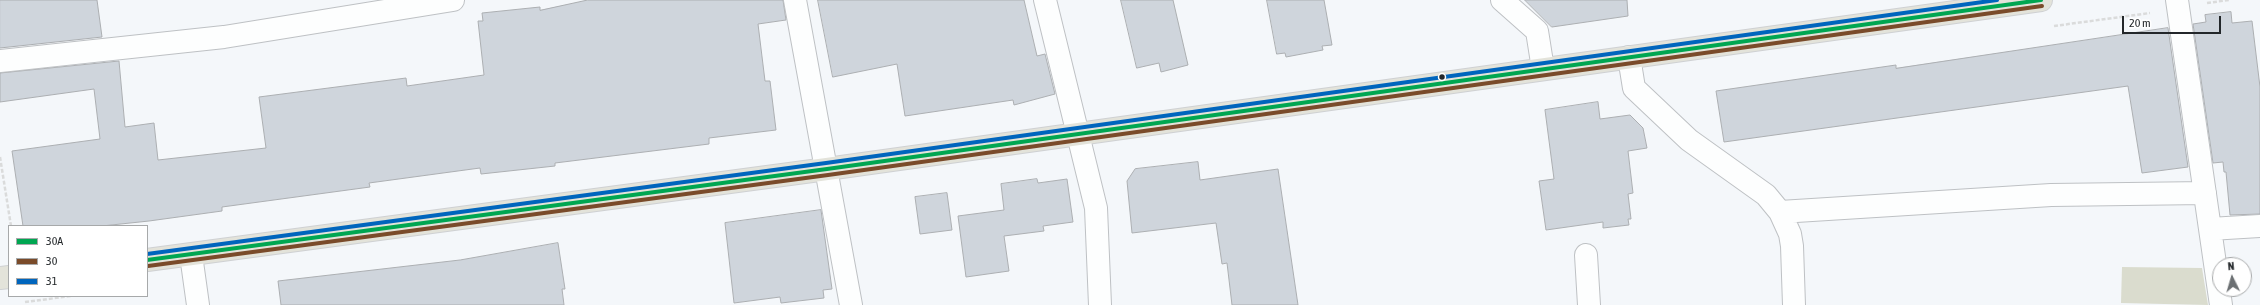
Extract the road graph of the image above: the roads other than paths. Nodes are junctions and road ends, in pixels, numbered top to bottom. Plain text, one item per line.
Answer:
1 (453, 0) edge
2 (795, 0) edge
3 (1045, 0) edge
4 (1502, 0) edge
5 (2041, 0) edge
6 (2177, 0) edge
7 (431, 2) edge
8 (1629, 57) junction
9 (0, 61) edge
10 (1543, 69) junction
11 (1079, 134) junction
12 (827, 169) junction
13 (2205, 192) junction
14 (1780, 212) junction
15 (2260, 226) edge
16 (2210, 229) junction
17 (191, 255) junction
18 (1586, 255) dead end
19 (148, 260) edge
20 (198, 305) edge
21 (851, 305) edge
22 (1100, 305) edge
23 (1589, 305) edge
24 (1794, 305) edge
25 (2221, 305) edge

1 - 7 street
2 - 12 street
3 - 11 street
4 - 10 street
5 - 8 main road
6 - 13 street
7 - 9 street
8 - 10 main road
8 - 14 street
10 - 11 main road
11 - 12 main road
11 - 22 street
12 - 17 main road
12 - 21 street
13 - 14 street
13 - 16 street
14 - 24 street
15 - 16 street
16 - 25 street
17 - 19 main road
17 - 20 street
18 - 23 street

